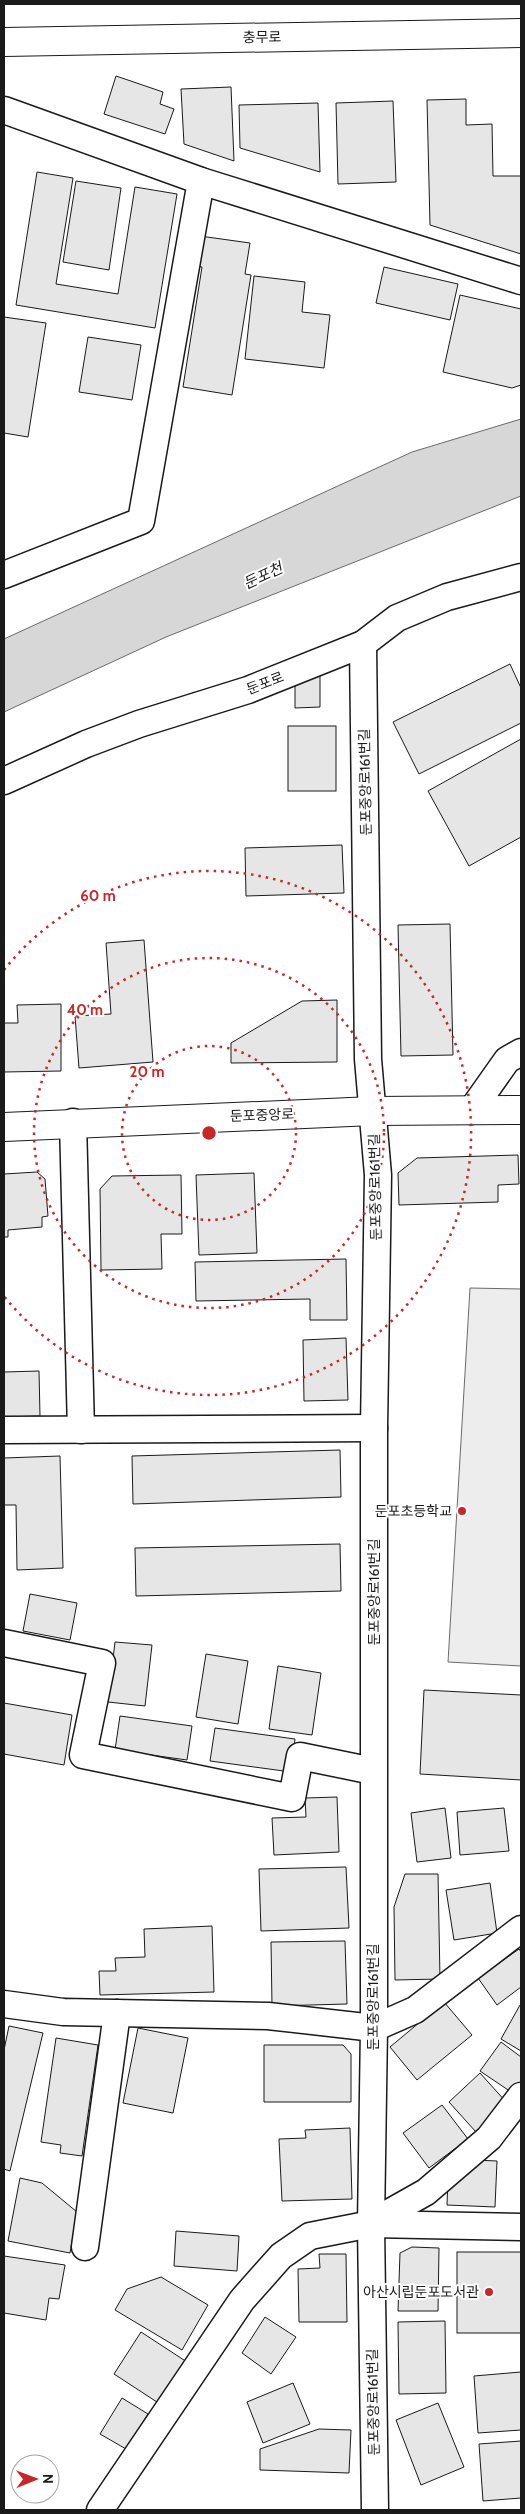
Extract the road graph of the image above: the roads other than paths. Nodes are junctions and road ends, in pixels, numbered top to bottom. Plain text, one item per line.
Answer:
1 (521, 33) edge
2 (4, 42) edge
3 (4, 110) edge
4 (201, 181) junction
5 (521, 281) edge
6 (4, 575) edge
7 (521, 578) edge
8 (363, 644) junction
9 (4, 781) edge
10 (521, 1052) edge
11 (471, 1110) junction
12 (521, 1110) edge
13 (372, 1112) junction
14 (73, 1122) junction
15 (4, 1127) edge
16 (374, 1428) junction
17 (4, 1430) edge
18 (81, 1430) junction
19 (4, 1642) edge
20 (373, 1771) junction
21 (521, 1929) edge
22 (4, 2004) edge
23 (117, 2013) junction
24 (374, 2028) junction
25 (521, 2096) edge
26 (371, 2224) junction
27 (521, 2227) edge
28 (85, 2247) dead end
29 (100, 2510) edge
30 (375, 2510) edge

1 - 2 street, 충무로
3 - 4 street
4 - 5 street
4 - 6 street
7 - 8 street, 둔포로
8 - 9 street, 둔포로
8 - 13 street, 둔포중앙로161번길
10 - 11 street
11 - 12 street, 둔포중앙로
11 - 13 street, 둔포중앙로
13 - 14 street, 둔포중앙로
13 - 16 street, 둔포중앙로161번길
14 - 15 street, 둔포중앙로
14 - 18 street
16 - 18 street
16 - 20 street, 둔포중앙로161번길
17 - 18 street
19 - 20 street
20 - 24 street, 둔포중앙로161번길
21 - 24 street
22 - 23 street
23 - 24 street
23 - 28 street
24 - 26 street, 둔포중앙로161번길
25 - 26 street
26 - 27 street
26 - 29 street
26 - 30 street, 둔포중앙로161번길

